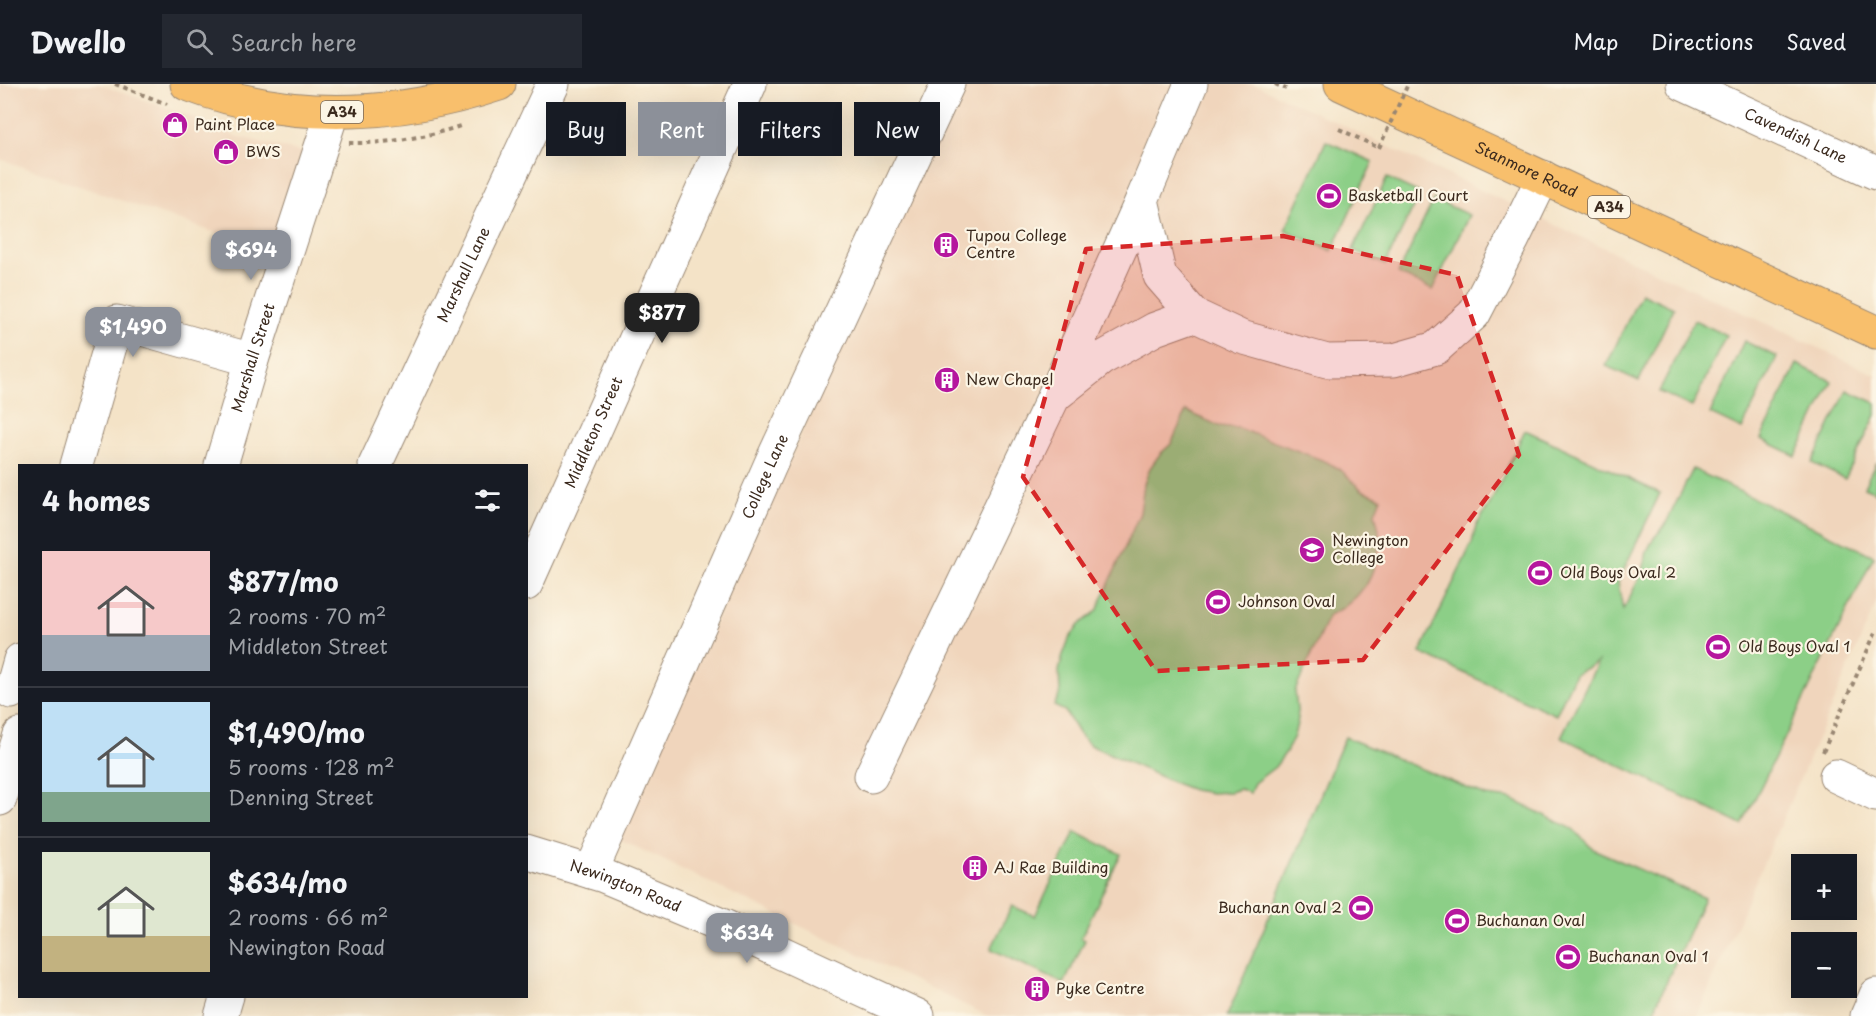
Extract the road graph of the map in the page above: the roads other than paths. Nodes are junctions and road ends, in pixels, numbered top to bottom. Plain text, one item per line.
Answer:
1 (187, 84) edge
2 (499, 84) edge
3 (553, 84) edge
4 (750, 84) edge
5 (948, 84) edge
6 (1191, 84) edge
7 (1341, 84) edge
8 (1683, 84) edge
9 (1380, 92) edge
10 (332, 113) junction
11 (1876, 173) edge
12 (1543, 177) junction
13 (1142, 200) junction
14 (1194, 315) junction
15 (1876, 332) edge
16 (252, 360) junction
17 (1054, 396) junction
18 (76, 464) edge
19 (221, 464) edge
20 (375, 464) edge
21 (528, 580) edge
22 (18, 666) edge
23 (10, 691) edge
24 (18, 741) edge
25 (1828, 769) road end
26 (871, 776) dead end
27 (1876, 795) edge
28 (0, 799) edge
29 (528, 853) edge
30 (591, 872) junction
31 (1876, 995) edge
32 (226, 998) edge
33 (220, 1016) edge
34 (918, 1016) edge
35 (1867, 1016) edge

1 - 10 highway, A34
2 - 10 highway, A34
3 - 20 street, Marshall Lane
4 - 21 street, Middleton Street
5 - 30 street, College Lane
6 - 13 street
7 - 9 highway, Stanmore Road / A34
8 - 11 street, Cavendish Lane
9 - 12 highway, Stanmore Road / A34
10 - 16 street, Marshall Street
12 - 14 street
12 - 15 highway, Stanmore Road / A34
13 - 14 street
13 - 17 street
14 - 17 street
16 - 18 street
16 - 19 street, Marshall Street
17 - 26 street
22 - 23 street
24 - 28 street
25 - 27 street
29 - 30 street, Newington Road
30 - 34 street, Newington Road
31 - 35 street
32 - 33 street

